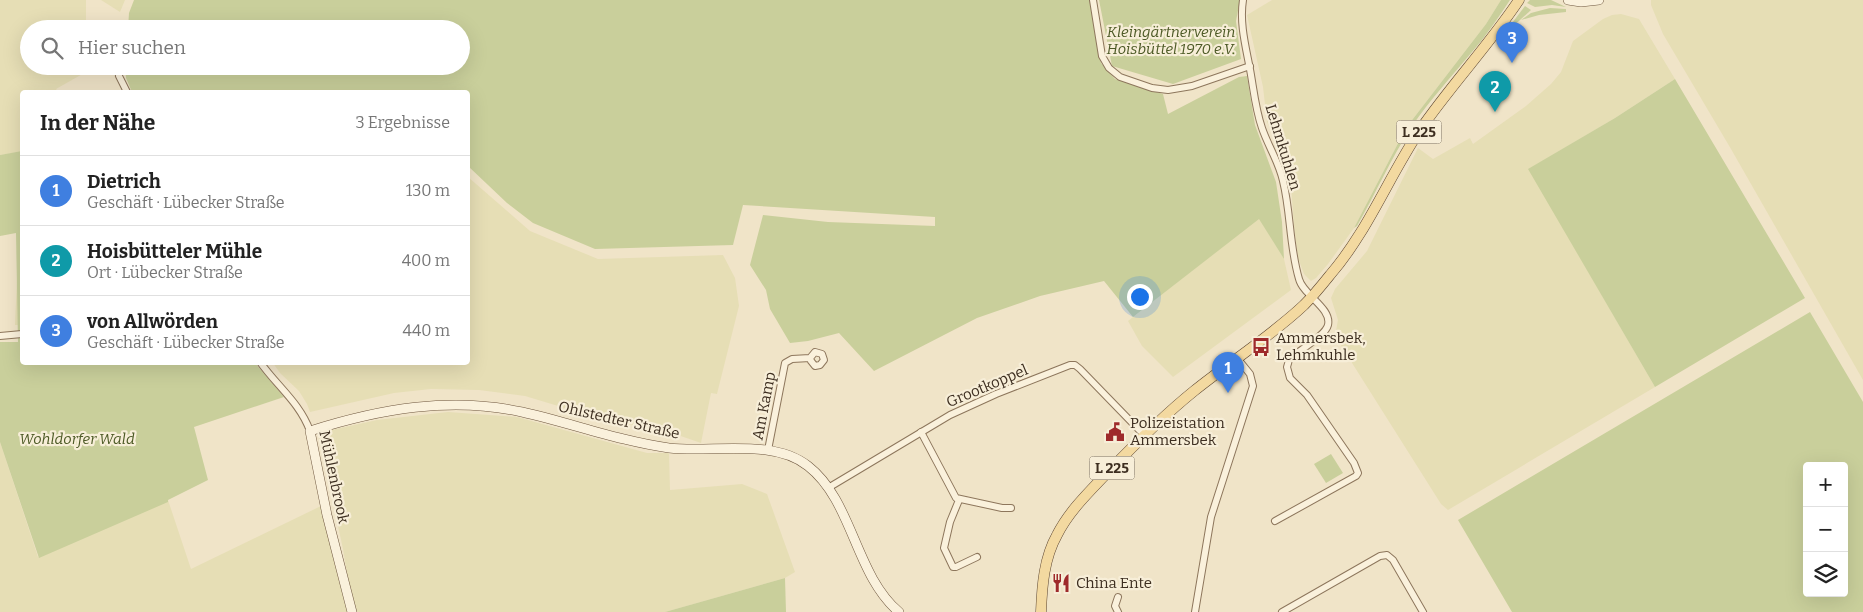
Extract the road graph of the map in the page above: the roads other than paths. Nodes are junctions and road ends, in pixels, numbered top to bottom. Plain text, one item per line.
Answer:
1 (1093, 0) edge
2 (1243, 0) edge
3 (1520, 0) edge
4 (1559, 0) edge
5 (1564, 0) edge
6 (1568, 0) edge
7 (1599, 0) edge
8 (1250, 66) junction
9 (119, 76) dead end
10 (126, 90) edge
11 (1312, 296) junction
12 (20, 334) edge
13 (0, 336) edge
14 (810, 358) dead end
15 (1238, 358) junction
16 (263, 365) edge
17 (310, 431) junction
18 (922, 432) junction
19 (1144, 435) junction
20 (768, 450) junction
21 (828, 488) junction
22 (959, 500) junction
23 (1012, 508) dead end
24 (1275, 520) dead end
25 (977, 557) dead end
26 (1118, 597) dead end
27 (352, 612) edge
28 (898, 612) edge
29 (1041, 612) edge
30 (1118, 612) edge
31 (1195, 612) edge
32 (1282, 612) edge
33 (1423, 612) edge

1 - 8 street
2 - 8 street, Lehmkuhlen
3 - 11 main road, L 225
4 - 5 street
6 - 7 street
8 - 11 street, Lehmkuhlen
9 - 10 street
11 - 15 main road, L 225
11 - 24 street, Lehmkuhlen
12 - 13 street
14 - 20 street, Am Kamp
15 - 19 main road, L 225
15 - 31 street
16 - 17 street, Mühlenbrook
17 - 20 street, Ohlstedter Straße
17 - 27 street, Mühlenbrook
18 - 19 street, Grootkoppel
18 - 21 street, Grootkoppel
18 - 22 street
19 - 29 main road, L 225
20 - 21 street, Ohlstedter Straße
21 - 28 street, Ohlstedter Straße
22 - 23 street
22 - 25 street
26 - 30 street
32 - 33 street

